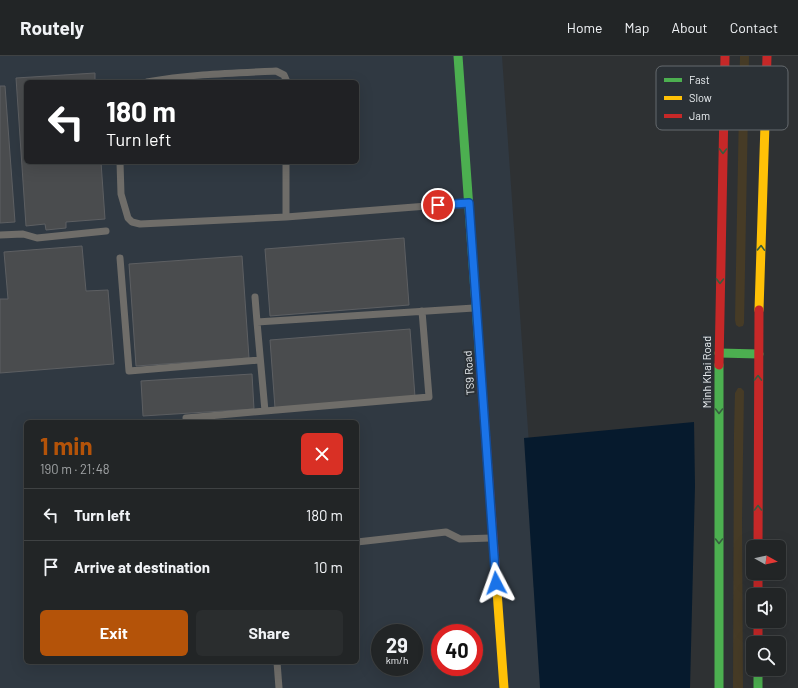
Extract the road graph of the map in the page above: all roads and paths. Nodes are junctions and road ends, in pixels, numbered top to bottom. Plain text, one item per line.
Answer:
1 (458, 56) edge
2 (725, 56) edge
3 (767, 56) edge
4 (725, 66) edge
5 (767, 66) edge
6 (158, 80) edge
7 (286, 80) edge
8 (724, 130) edge
9 (765, 130) edge
10 (120, 164) edge
11 (286, 164) edge
12 (469, 203) junction
13 (286, 217) junction
14 (106, 231) dead end
15 (0, 236) edge
16 (120, 258) dead end
17 (255, 297) dead end
18 (477, 308) junction
19 (422, 311) junction
20 (257, 322) junction
21 (719, 353) junction
22 (759, 354) junction
23 (260, 360) junction
24 (264, 411) junction
25 (186, 418) dead end
26 (493, 538) junction
27 (758, 540) edge
28 (359, 542) edge
29 (277, 664) edge
30 (758, 676) edge
31 (279, 688) edge
32 (504, 688) edge
33 (719, 688) edge
34 (758, 688) edge

1 - 12 main road, TS9 Road
2 -> 4 main road, Minh Khai Road
5 -> 3 main road
6 - 7 lane
8 -> 21 main road, Minh Khai Road
22 -> 9 main road
10 - 13 lane
11 - 13 lane
12 - 13 lane
12 - 18 main road, TS9 Road
14 - 15 lane
16 - 23 lane
17 - 20 lane
18 - 19 lane
18 - 26 main road, TS9 Road
19 - 20 lane
19 - 24 lane
20 - 23 lane
21 - 22 main road
21 -> 33 main road, Minh Khai Road
27 -> 22 main road
23 - 24 lane
24 - 25 lane
26 - 28 lane
26 - 32 main road, TS9 Road
29 - 31 lane
30 - 34 main road

